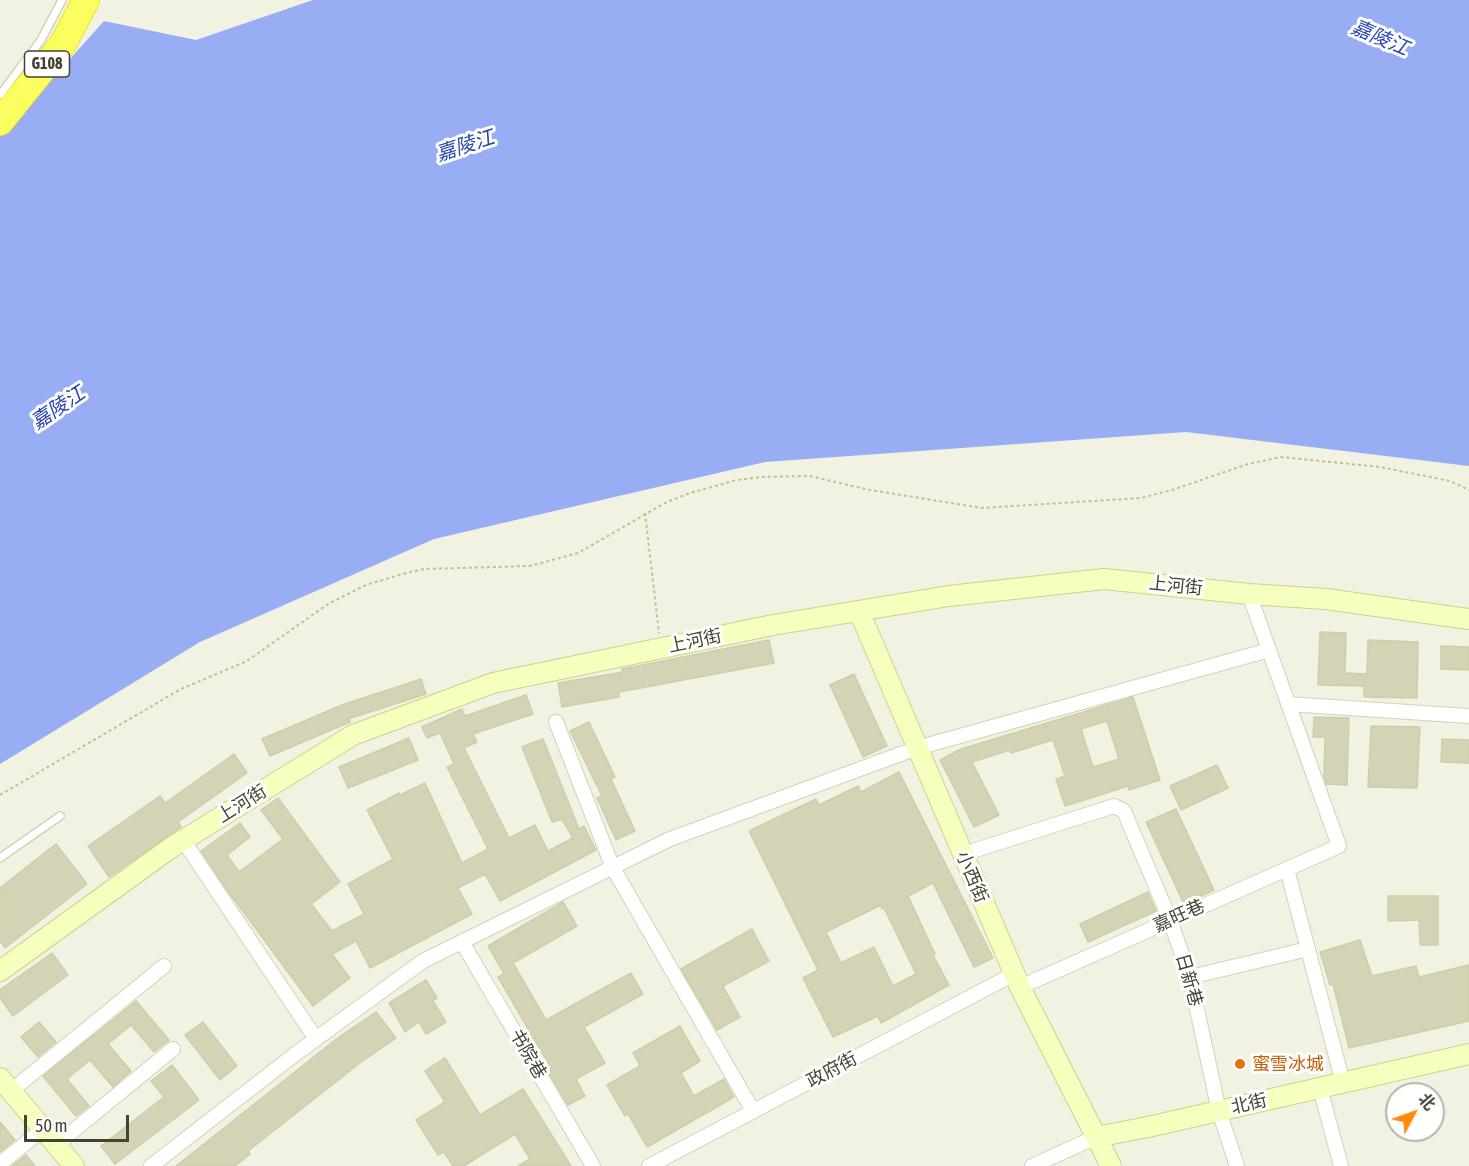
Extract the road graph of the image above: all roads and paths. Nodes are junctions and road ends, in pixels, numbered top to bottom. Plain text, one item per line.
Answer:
1 (62, 0) edge
2 (86, 0) edge
3 (0, 95) edge
4 (0, 122) edge
5 (1469, 490) edge
6 (645, 513) junction
7 (1249, 594) junction
8 (859, 611) junction
9 (1469, 619) edge
10 (661, 649) junction
11 (1269, 650) junction
12 (1288, 704) junction
13 (1469, 716) edge
14 (556, 722) dead end
15 (917, 748) junction
16 (0, 795) edge
17 (60, 816) dead end
18 (183, 840) junction
19 (963, 854) junction
20 (0, 858) edge
21 (613, 868) junction
22 (1287, 869) junction
23 (1170, 920) junction
24 (462, 942) junction
25 (1308, 949) junction
26 (164, 966) dead end
27 (0, 972) edge
28 (1190, 977) junction
29 (1017, 980) junction
30 (316, 1039) junction
31 (173, 1049) dead end
32 (1469, 1054) edge
33 (1343, 1083) junction
34 (5, 1085) edge
35 (1320, 1088) junction
36 (753, 1111) junction
37 (1219, 1111) junction
38 (43, 1129) junction
39 (1096, 1137) junction
40 (56, 1145) junction
41 (0, 1164) edge
42 (74, 1166) edge
43 (151, 1166) edge
44 (594, 1166) edge
45 (649, 1166) edge
46 (1032, 1166) edge
47 (1096, 1166) edge
48 (1112, 1166) edge
49 (1237, 1166) edge
50 (1341, 1166) edge

1 - 3 lane
2 - 4 highway, G108
5 - 6 path
6 - 10 path
6 - 16 path
7 - 8 street, 上河街
7 - 9 street, 上河街
7 - 11 street
8 - 10 street, 上河街
8 - 15 street, 小西街
10 - 18 street, 上河街
11 - 12 street
11 - 15 street
12 - 13 street
12 - 22 street, 嘉旺巷
14 - 21 street
15 - 19 street, 小西街
15 - 21 street
17 - 20 lane
18 - 27 street, 上河街
18 - 30 street
19 - 23 street, 日新巷
19 - 29 street, 小西街
21 - 24 street
21 - 36 street
22 - 23 street, 嘉旺巷
22 - 25 street
23 - 28 street, 日新巷
23 - 29 street, 嘉旺巷
24 - 30 street
24 - 44 street, 书院巷
25 - 28 street
25 - 33 street
26 - 34 street
28 - 37 street, 日新巷
29 - 36 street, 政府街
29 - 39 street, 小西街
30 - 43 street
31 - 40 street
32 - 33 street, 北街
33 - 35 street, 北街
34 - 38 street
35 - 37 street, 北街
35 - 50 street
36 - 45 street, 政府街
37 - 39 street, 北街
37 - 49 street, 日新巷
38 - 40 street
38 - 41 street
39 - 46 street, 北街
39 - 47 street
39 - 48 street, 小西街
40 - 42 street

